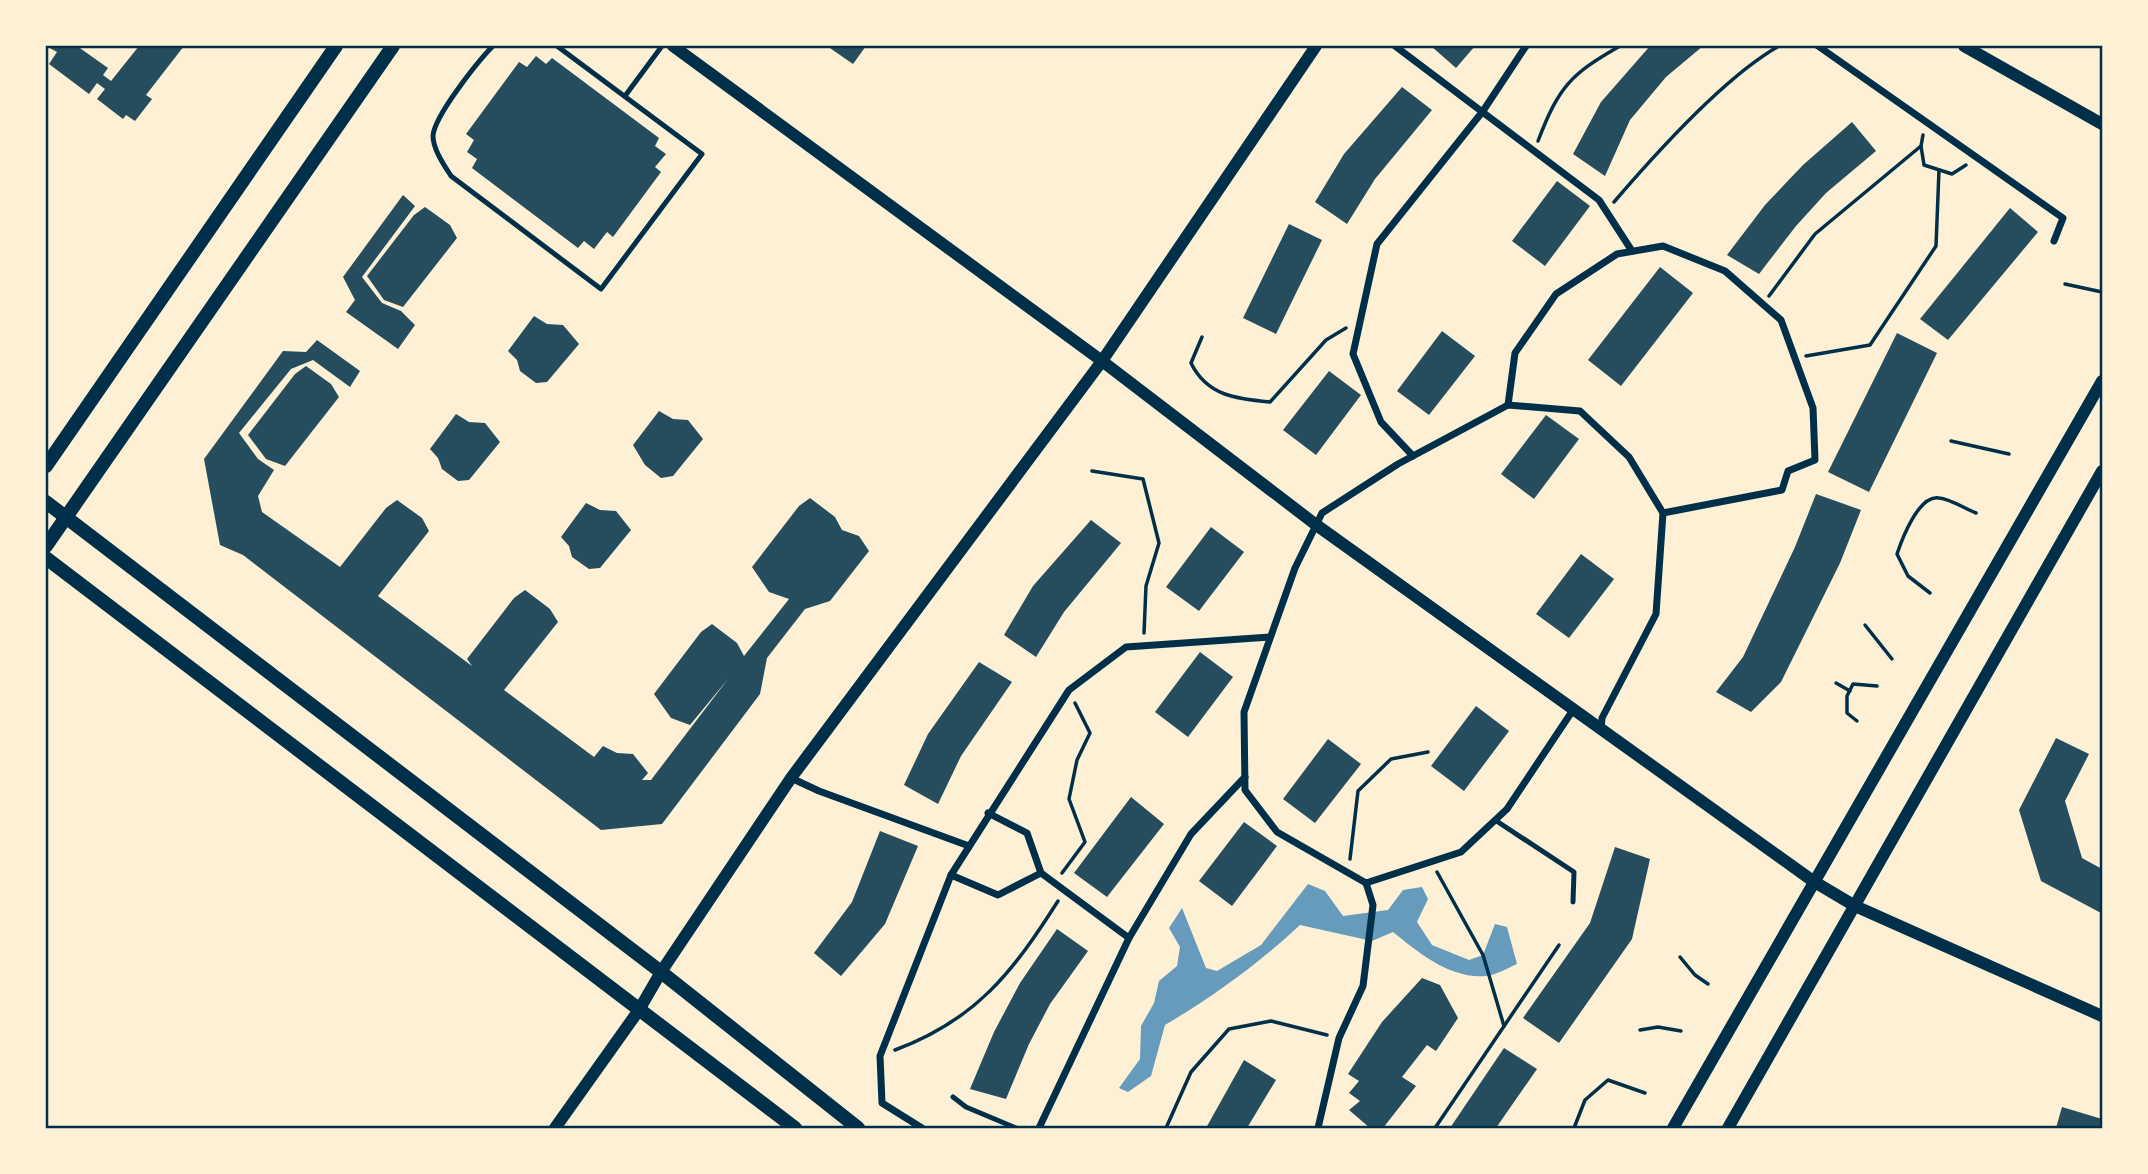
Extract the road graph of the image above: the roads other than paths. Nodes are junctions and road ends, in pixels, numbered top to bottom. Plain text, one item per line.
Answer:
1 (337, 46) edge
2 (394, 46) edge
3 (494, 46) edge
4 (557, 46) edge
5 (662, 46) edge
6 (673, 46) edge
7 (1316, 46) edge
8 (1395, 46) edge
9 (1526, 46) edge
10 (1818, 46) edge
11 (1964, 46) edge
12 (625, 96) junction
13 (1483, 111) junction
14 (2102, 124) edge
15 (2054, 241) dead end
16 (1632, 251) junction
17 (1101, 361) junction
18 (2102, 382) edge
19 (1508, 405) junction
20 (1413, 456) junction
21 (46, 466) edge
22 (2102, 471) edge
23 (46, 502) edge
24 (1663, 513) junction
25 (66, 517) junction
26 (1315, 524) junction
27 (46, 547) edge
28 (46, 558) edge
29 (1270, 637) junction
30 (1573, 710) junction
31 (1601, 731) junction
32 (1245, 777) junction
33 (791, 778) junction
34 (988, 813) junction
35 (1495, 820) junction
36 (969, 846) junction
37 (1041, 873) junction
38 (951, 875) junction
39 (1814, 881) junction
40 (1366, 883) junction
41 (1573, 902) dead end
42 (1855, 906) junction
43 (1129, 938) junction
44 (661, 972) junction
45 (639, 1010) junction
46 (2102, 1016) edge
47 (953, 1097) dead end
48 (555, 1129) edge
49 (795, 1129) edge
50 (858, 1129) edge
51 (922, 1129) edge
52 (1016, 1129) edge
53 (1039, 1129) edge
54 (1318, 1129) edge
55 (1673, 1129) edge
56 (1728, 1129) edge

1 - 21 main road
2 - 25 main road
3 - 12 lane
4 - 12 lane
5 - 12 lane
6 - 17 street
7 - 17 street
8 - 13 street
9 - 13 street
10 - 15 street
11 - 14 street
13 - 16 street
13 - 20 street
16 - 19 street
16 - 24 street
17 - 26 street
17 - 33 street
18 - 39 street
19 - 20 street
19 - 24 street
20 - 26 street
22 - 42 street
23 - 25 main road
24 - 31 street
25 - 27 main road
25 - 44 main road
26 - 29 street
26 - 30 street
28 - 45 main road
29 - 32 street
29 - 34 street
30 - 31 street
30 - 35 street
31 - 39 street
32 - 40 street
32 - 43 street
33 - 36 street
33 - 44 street
34 - 36 street
34 - 37 street
35 - 40 street
35 - 41 lane
36 - 38 street
37 - 38 street
37 - 43 street
38 - 51 street
39 - 42 street
39 - 55 street
40 - 54 street
42 - 46 street
42 - 56 street
43 - 53 street
44 - 45 street
44 - 50 main road
45 - 48 street
45 - 49 main road
47 - 52 lane

